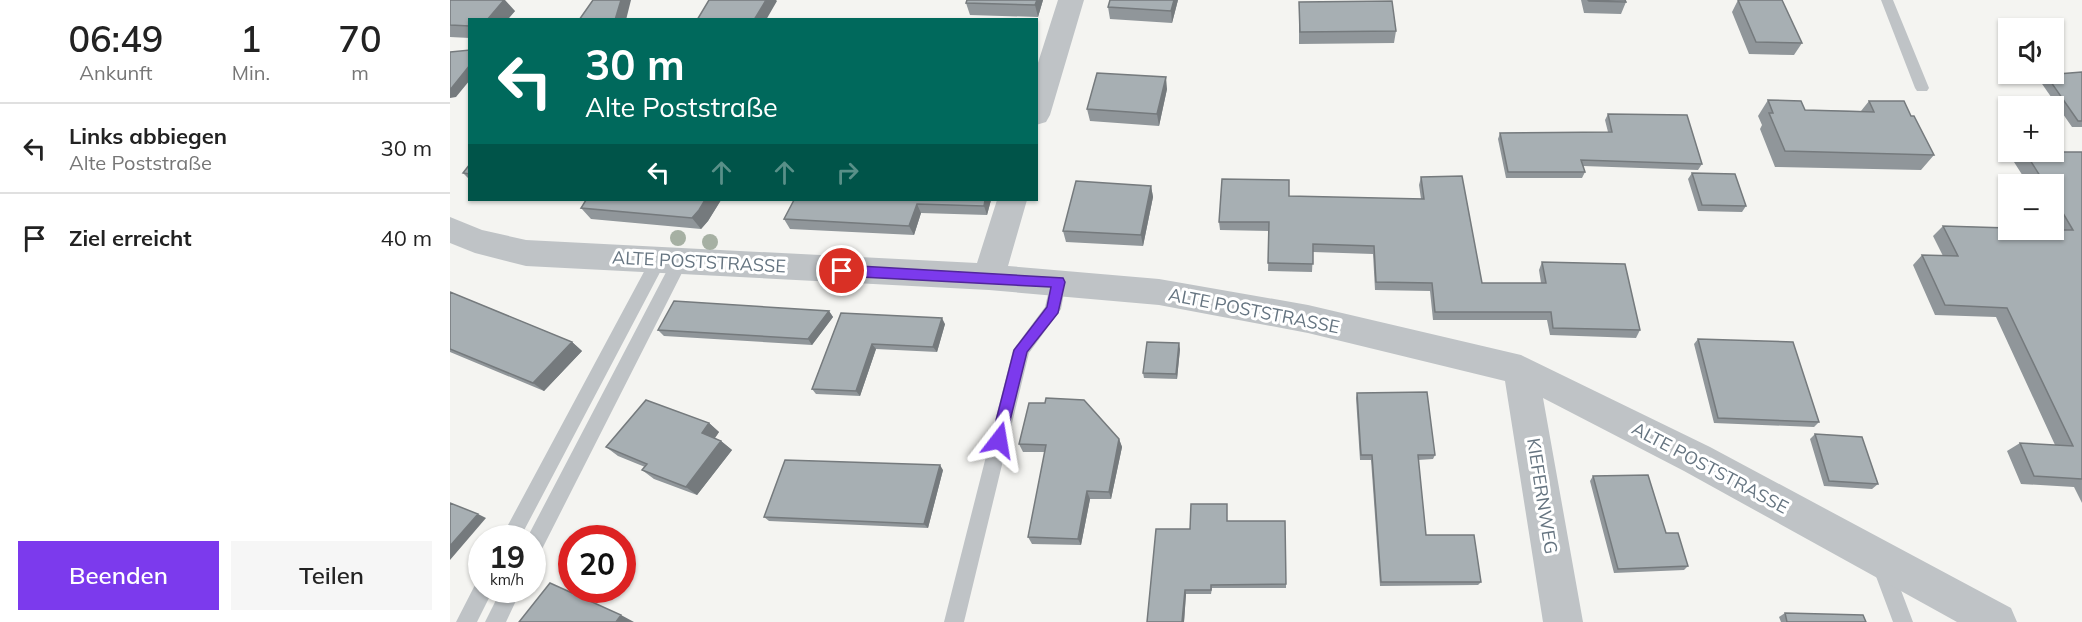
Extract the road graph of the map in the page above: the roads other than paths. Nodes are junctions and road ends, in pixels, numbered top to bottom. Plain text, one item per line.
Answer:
1 (1071, 0) edge
2 (1887, 0) edge
3 (1922, 88) dead end
4 (1038, 108) edge
5 (1012, 201) edge
6 (450, 229) edge
7 (670, 260) junction
8 (989, 277) junction
9 (1058, 282) junction
10 (1521, 370) junction
11 (517, 525) edge
12 (543, 525) edge
13 (1879, 559) junction
14 (476, 603) edge
15 (504, 603) edge
16 (466, 622) edge
17 (495, 622) edge
18 (954, 622) edge
19 (1563, 622) edge
20 (1903, 622) edge
21 (1996, 622) edge

1 - 4 street
2 - 3 lane
5 - 8 street
6 - 7 street, ALTE POSTSTRASSE
7 - 8 street, ALTE POSTSTRASSE
7 - 11 lane
7 - 12 lane
8 - 9 street, ALTE POSTSTRASSE
9 - 10 street, ALTE POSTSTRASSE
9 - 18 lane
10 - 13 street, ALTE POSTSTRASSE
10 - 19 street, KIEFERNWEG
13 - 20 lane
13 - 21 street, ALTE POSTSTRASSE
14 - 16 lane
15 - 17 lane

